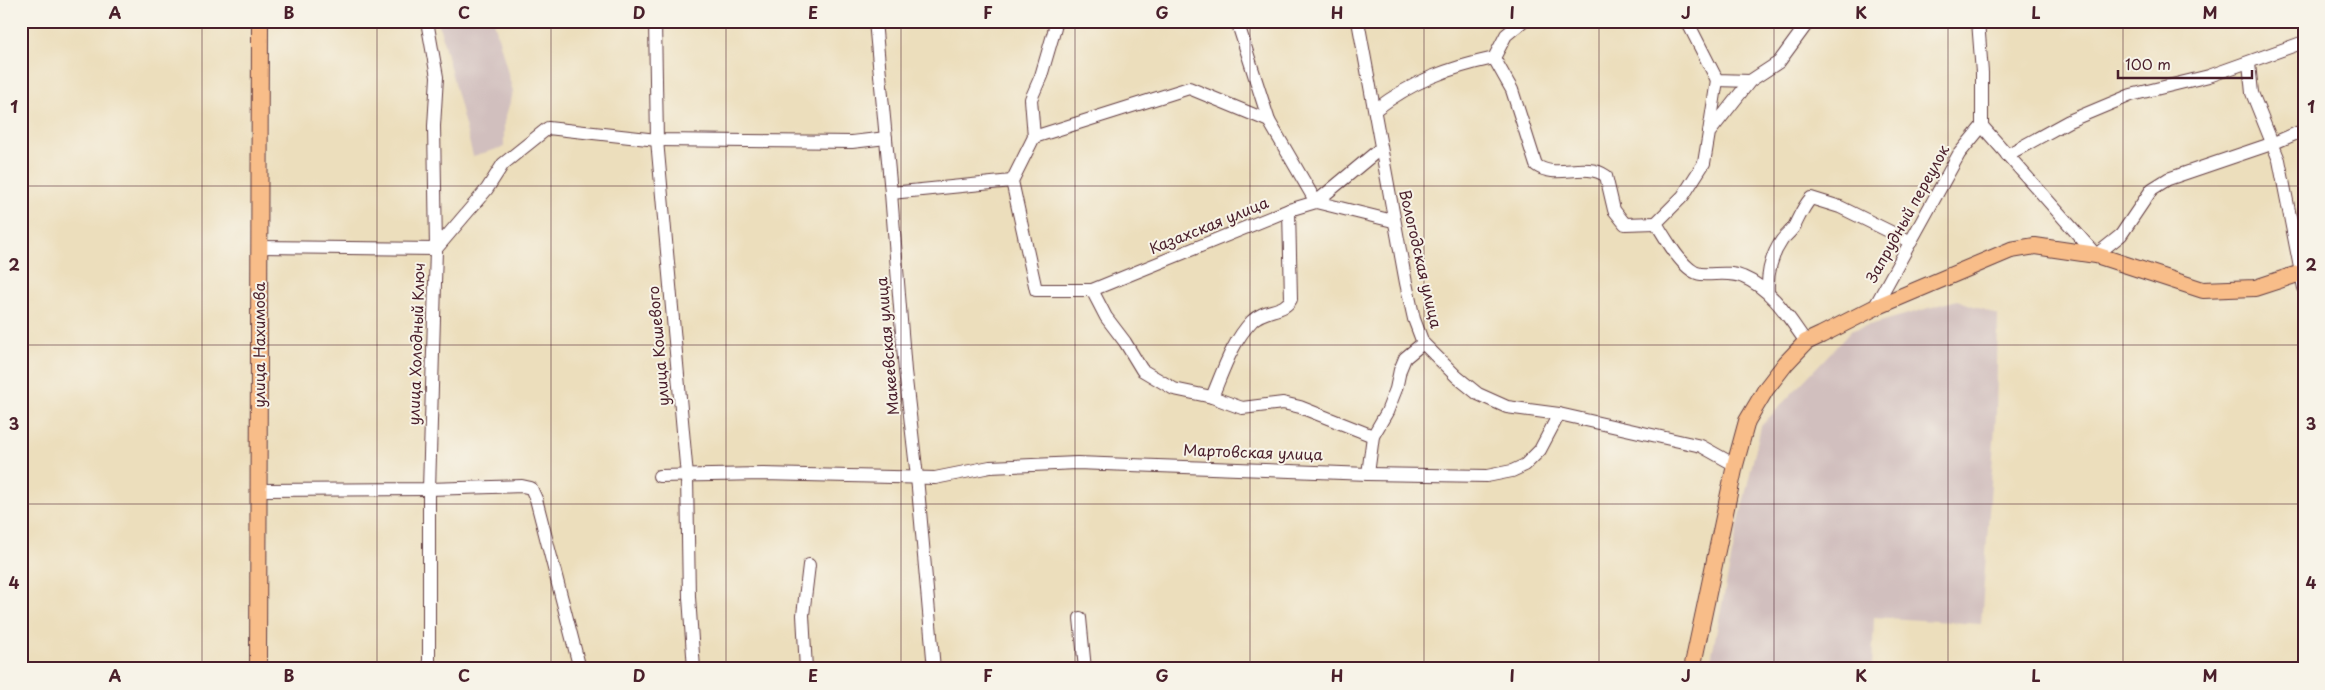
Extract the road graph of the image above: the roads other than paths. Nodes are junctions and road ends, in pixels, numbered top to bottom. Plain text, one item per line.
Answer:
1 (260, 21) edge
2 (427, 21) edge
3 (655, 21) edge
4 (875, 21) edge
5 (1053, 21) edge
6 (1237, 21) edge
7 (1358, 21) edge
8 (1522, 21) edge
9 (1687, 21) edge
10 (1809, 21) edge
11 (1978, 21) edge
12 (2304, 42) edge
13 (1494, 58) junction
14 (2249, 63) junction
15 (1717, 80) junction
16 (1750, 81) junction
17 (1375, 110) junction
18 (1269, 121) junction
19 (1982, 126) junction
20 (2304, 130) edge
21 (1709, 133) junction
22 (1034, 137) junction
23 (886, 138) junction
24 (658, 140) junction
25 (2274, 143) junction
26 (1381, 148) junction
27 (2007, 155) junction
28 (1012, 182) junction
29 (891, 193) junction
30 (1316, 202) junction
31 (1289, 210) junction
32 (1393, 221) junction
33 (1656, 224) junction
34 (1911, 242) junction
35 (260, 247) junction
36 (436, 249) junction
37 (2096, 255) junction
38 (2302, 277) edge
39 (1092, 290) junction
40 (1768, 292) junction
41 (1874, 308) junction
42 (1806, 342) junction
43 (1423, 343) junction
44 (1212, 397) junction
45 (1559, 414) junction
46 (1373, 436) junction
47 (1735, 465) junction
48 (1368, 474) junction
49 (659, 476) dead end
50 (687, 476) junction
51 (917, 477) junction
52 (429, 489) junction
53 (260, 490) junction
54 (809, 565) dead end
55 (1080, 618) dead end
56 (258, 669) edge
57 (429, 669) edge
58 (580, 669) edge
59 (694, 669) edge
60 (806, 669) edge
61 (934, 669) edge
62 (1085, 669) edge
63 (1692, 669) edge

1 - 35 main road, улица Нахимова
2 - 36 street, улица Холодный Ключ
3 - 24 street, улица Кошевого
4 - 23 street, Макеевская улица
5 - 22 street
6 - 18 street
7 - 17 street, Вологодская улица
8 - 13 street
9 - 15 street
10 - 16 street
11 - 19 street
12 - 14 street
13 - 17 street
13 - 33 street
14 - 25 street
14 - 27 street
15 - 16 street
15 - 21 street
16 - 21 street
17 - 26 street, Вологодская улица
18 - 22 street
18 - 30 street
19 - 27 street
19 - 34 street, Запрудный переулок
20 - 25 street
21 - 33 street
22 - 28 street
23 - 24 street
23 - 29 street, Макеевская улица
24 - 36 street
24 - 50 street, улица Кошевого
25 - 37 street
25 - 38 street
26 - 30 street
26 - 32 street, Вологодская улица
27 - 37 street
28 - 29 street
28 - 39 street, Казахская улица
29 - 51 street, Макеевская улица
30 - 31 street, Казахская улица
30 - 32 street
31 - 39 street, Казахская улица
31 - 44 street
32 - 43 street, Вологодская улица
33 - 40 street
34 - 40 street
34 - 41 street, Запрудный переулок
35 - 36 street
35 - 53 main road, улица Нахимова
36 - 52 street, улица Холодный Ключ
37 - 38 main road
37 - 41 main road
39 - 44 street
40 - 42 street
41 - 42 main road
42 - 47 main road
43 - 45 street, Вологодская улица
43 - 46 street
44 - 46 street
45 - 47 street, Вологодская улица
45 - 48 street, Мартовская улица
46 - 48 street
47 - 63 main road
48 - 51 street, Мартовская улица
49 - 50 street, Мартовская улица
50 - 51 street, Мартовская улица
50 - 59 street, улица Кошевого
51 - 61 street, Макеевская улица
52 - 53 street
52 - 57 street, улица Холодный Ключ
52 - 58 street
53 - 56 main road, улица Нахимова
54 - 60 street
55 - 62 street

